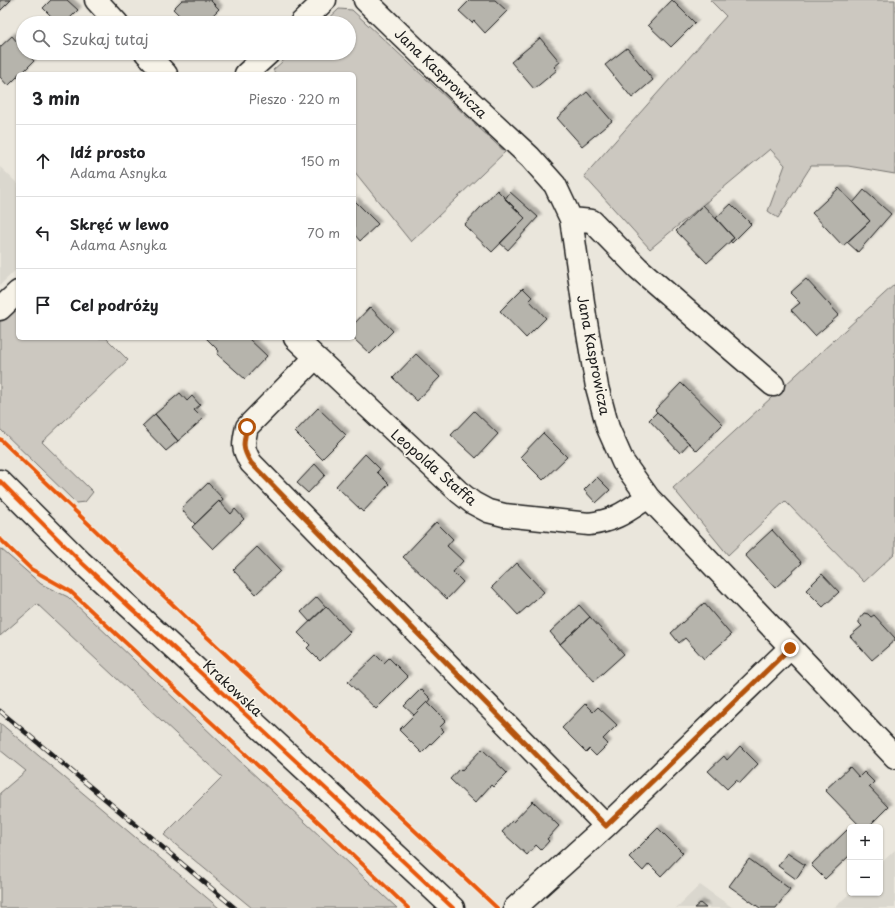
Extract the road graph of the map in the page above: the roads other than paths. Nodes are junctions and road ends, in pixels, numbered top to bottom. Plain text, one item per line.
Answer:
1 (96, 0) edge
2 (325, 0) edge
3 (365, 0) edge
4 (111, 16) edge
5 (308, 16) edge
6 (153, 60) edge
7 (261, 60) edge
8 (164, 72) edge
9 (248, 72) edge
10 (571, 219) junction
11 (16, 294) edge
12 (0, 308) edge
13 (296, 340) edge
14 (315, 358) junction
15 (773, 385) dead end
16 (0, 481) edge
17 (648, 497) junction
18 (790, 648) junction
19 (895, 757) edge
20 (606, 826) junction
21 (453, 908) edge
22 (515, 908) edge

1 - 4 street
2 - 5 street
3 - 10 street, Jana Kasprowicza
6 - 8 street
7 - 9 street
10 - 15 street
10 - 17 street, Jana Kasprowicza
11 - 12 street
13 - 14 street, Leopolda Staffa
14 - 17 street, Leopolda Staffa
14 - 20 street
16 - 21 street, Krakowska
17 - 18 street, Jana Kasprowicza
18 - 19 street, Jana Kasprowicza
18 - 20 street
20 - 22 street

